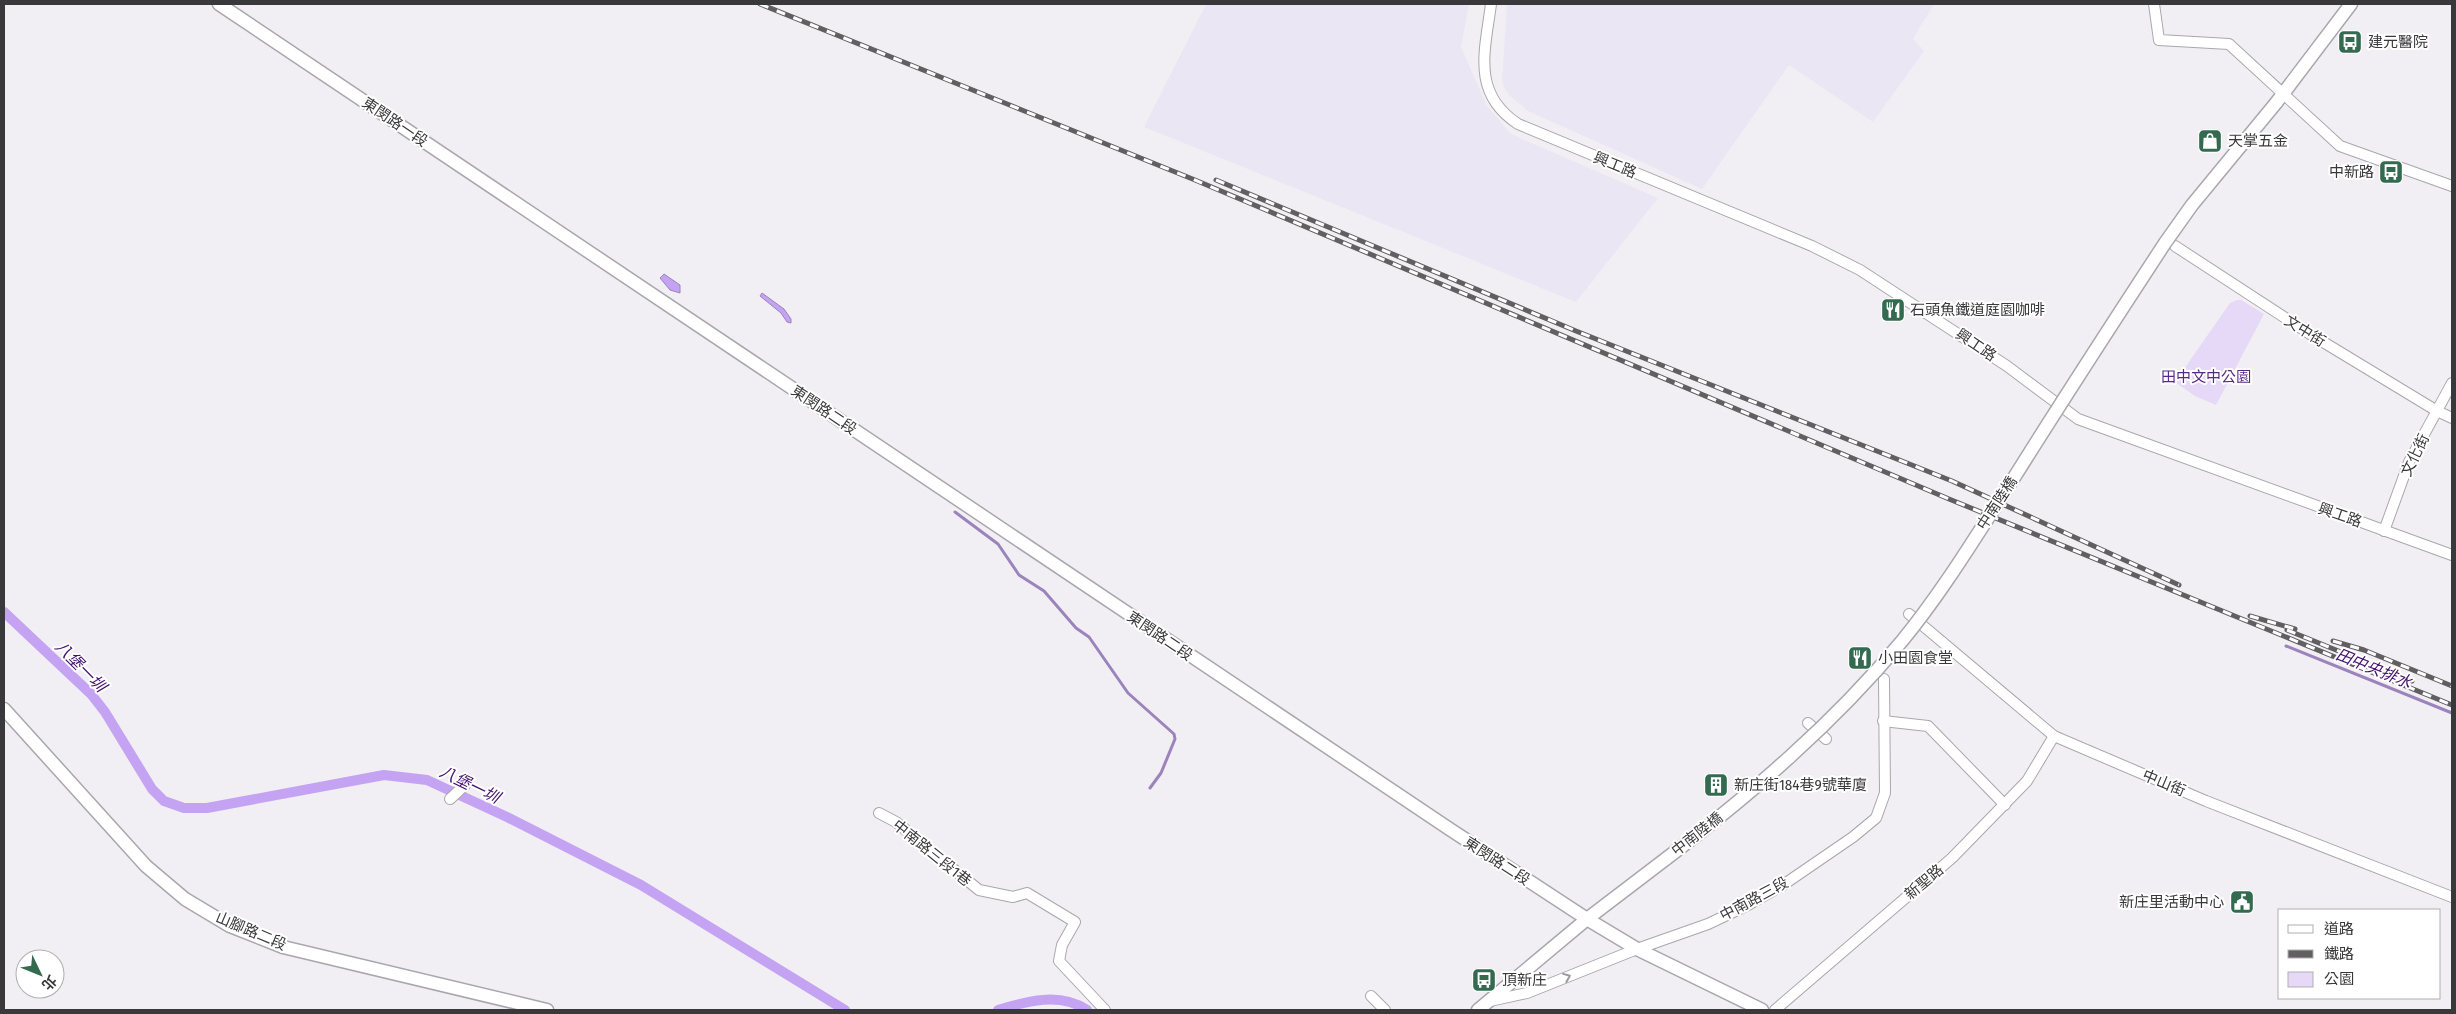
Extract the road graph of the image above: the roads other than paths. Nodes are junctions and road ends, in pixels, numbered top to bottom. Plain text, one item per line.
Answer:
1 (219, 4) edge
2 (1491, 4) edge
3 (2154, 4) edge
4 (2351, 4) edge
5 (2280, 99) junction
6 (2452, 186) edge
7 (572, 240) joint
8 (2175, 246) dead end
9 (2452, 383) edge
10 (2437, 411) junction
11 (2452, 418) edge
12 (2384, 531) junction
13 (2452, 555) edge
14 (1909, 614) dead end
15 (1884, 679) dead end
16 (4, 709) edge
17 (1884, 721) junction
18 (1808, 723) dead end
19 (2054, 736) junction
20 (1826, 739) dead end
21 (465, 785) dead end
22 (450, 799) dead end
23 (2005, 805) junction
24 (879, 813) dead end
25 (1667, 858) joint
26 (2452, 897) edge
27 (1587, 919) junction
28 (1637, 949) junction
29 (1371, 996) dead end
30 (1483, 1006) edge
31 (547, 1010) edge
32 (1105, 1010) edge
33 (1385, 1010) edge
34 (1762, 1010) edge
35 (1774, 1010) edge

1 - 7 main road, 東閔路一段
2 - 12 street, 興工路
3 - 5 street
4 - 5 main road
5 - 6 street
5 - 25 main road, 中南陸橋, bridge
7 - 27 main road, 東閔路二段
8 - 10 street, 文中街
9 - 10 street, 文化街
10 - 11 street, 文中街
10 - 12 street, 文化街
12 - 13 street, 興工路
14 - 19 street, 中山街
15 - 17 street, 中南路三段
16 - 31 main road, 山腳路二段
17 - 23 street
17 - 28 street, 中南路三段
18 - 20 street
19 - 23 street, 新聖路
19 - 26 street, 中山街
21 - 22 street
23 - 35 street, 新聖路
24 - 32 street, 中南路三段1巷
25 - 27 main road, 中南路三段
27 - 28 main road, 東閔路二段
27 - 30 main road, 中南路三段
30 -> 28 street, 中南路三段
28 - 34 main road, 東閔路二段
29 - 33 street

